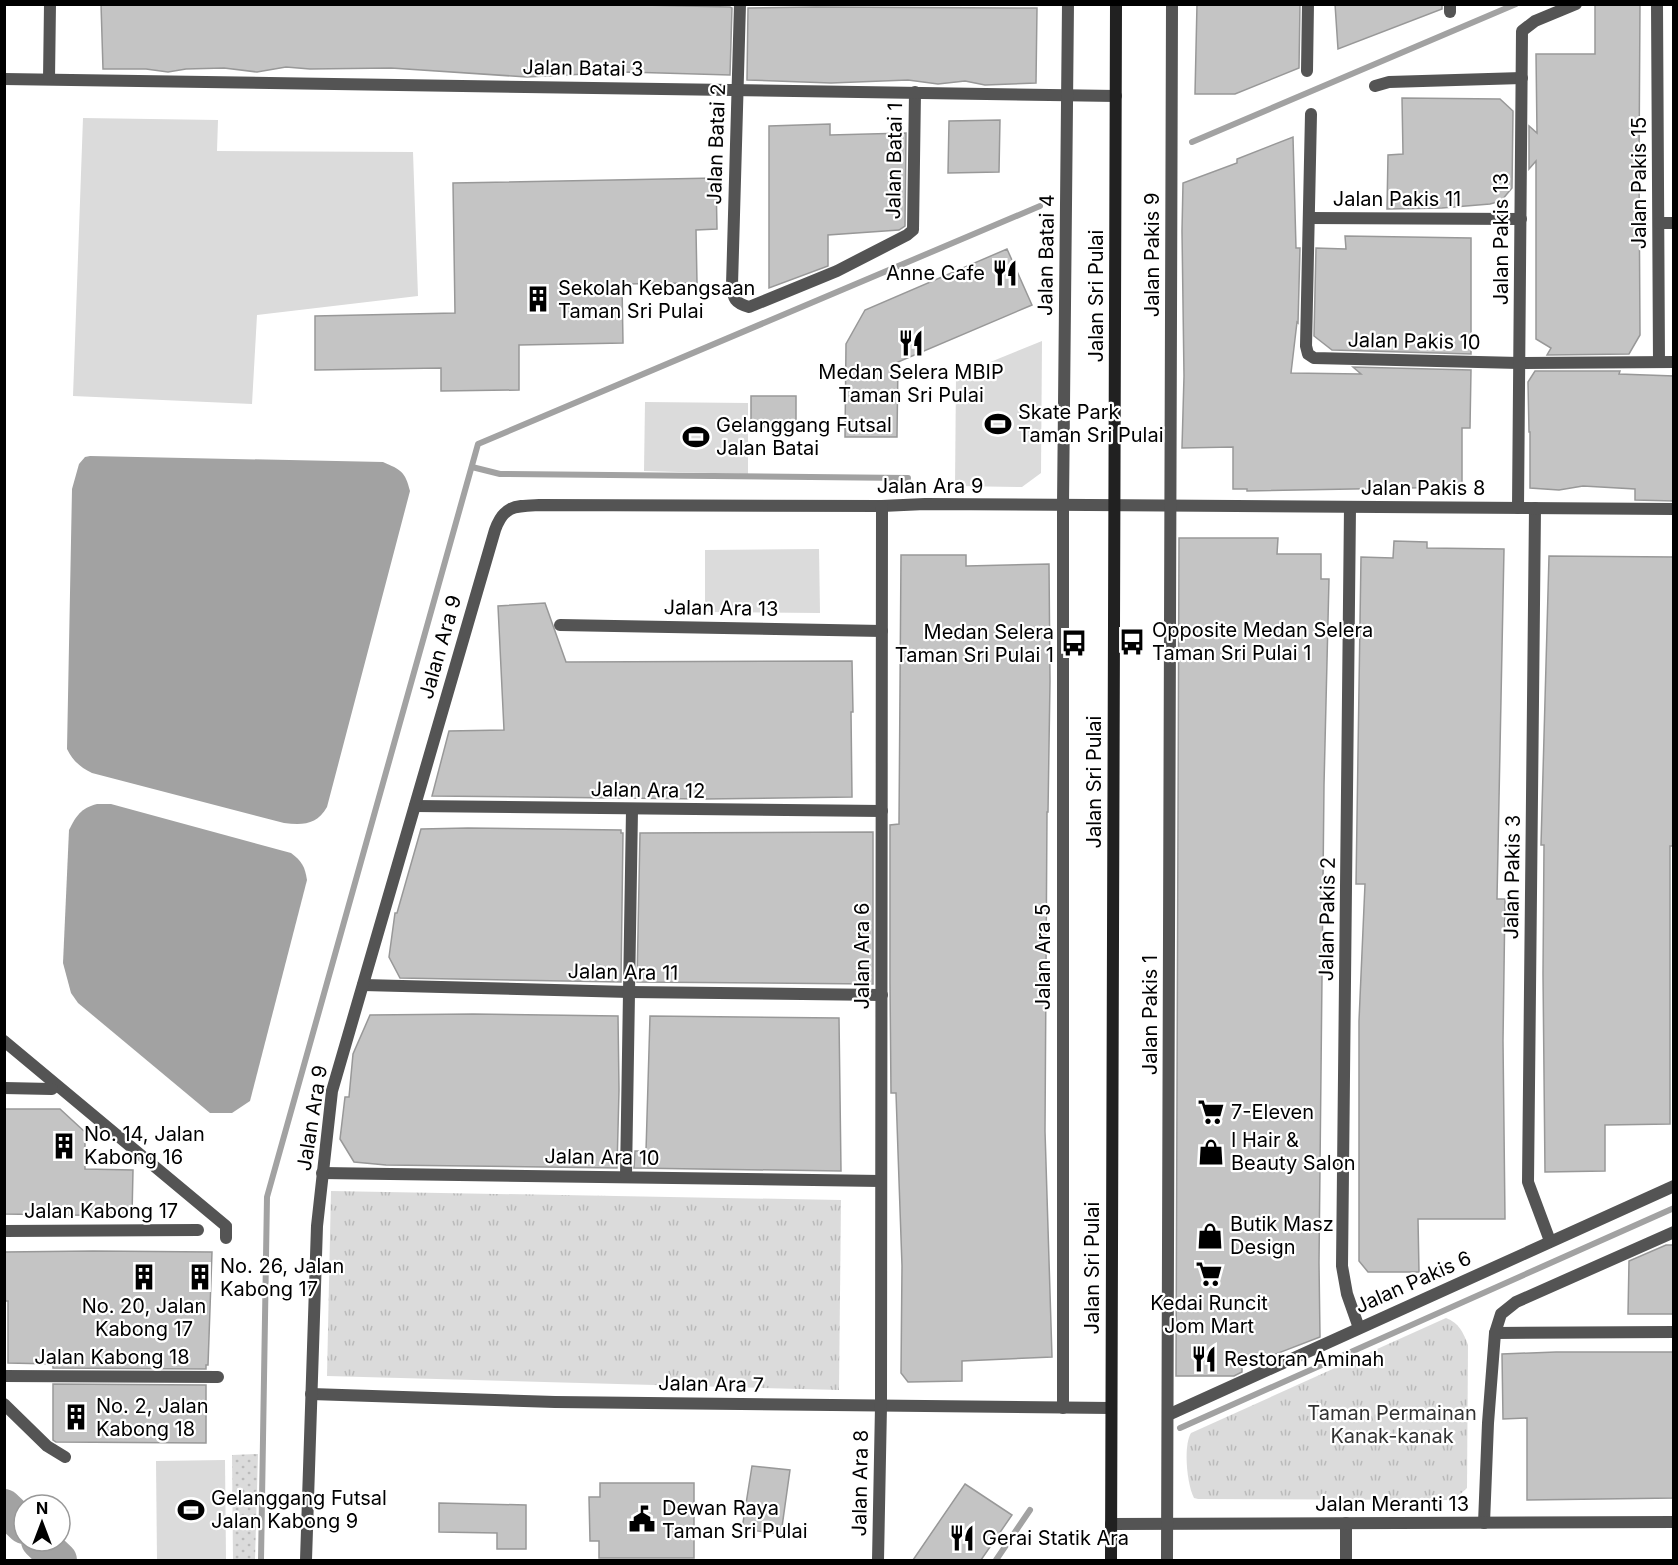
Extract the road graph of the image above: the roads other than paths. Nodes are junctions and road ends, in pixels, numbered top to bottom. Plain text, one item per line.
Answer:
1 (50, 4) edge
2 (740, 4) edge
3 (1068, 4) edge
4 (1116, 4) edge
5 (1172, 4) edge
6 (1308, 4) edge
7 (1576, 4) edge
8 (1657, 4) edge
9 (1307, 70) dead end
10 (1522, 78) junction
11 (4, 79) edge
12 (49, 79) junction
13 (1375, 86) dead end
14 (737, 90) junction
15 (915, 92) junction
16 (1067, 94) junction
17 (1116, 96) junction
18 (1311, 114) dead end
19 (1309, 218) junction
20 (1521, 219) junction
21 (1659, 223) junction
22 (1674, 223) edge
23 (913, 230) joint
24 (1659, 362) junction
25 (1674, 362) edge
26 (1519, 363) junction
27 (1063, 505) junction
28 (1114, 505) junction
29 (882, 506) junction
30 (1172, 506) junction
31 (1350, 507) junction
32 (1518, 508) junction
33 (1535, 508) junction
34 (1674, 509) edge
35 (560, 625) dead end
36 (882, 631) junction
37 (415, 806) junction
38 (632, 810) junction
39 (882, 811) junction
40 (363, 985) junction
41 (629, 992) junction
42 (882, 995) junction
43 (4, 1041) edge
44 (4, 1088) edge
45 (52, 1089) dead end
46 (322, 1173) junction
47 (626, 1176) junction
48 (881, 1181) junction
49 (1674, 1185) edge
50 (198, 1230) dead end
51 (4, 1231) edge
52 (1674, 1232) edge
53 (226, 1238) dead end
54 (1550, 1241) junction
55 (1359, 1328) junction
56 (1674, 1332) edge
57 (1495, 1333) junction
58 (4, 1376) edge
59 (218, 1377) dead end
60 (311, 1394) junction
61 (4, 1404) edge
62 (881, 1406) junction
63 (1063, 1408) junction
64 (1111, 1408) junction
65 (1168, 1415) junction
66 (65, 1457) dead end
67 (1674, 1522) edge
68 (1346, 1523) junction
69 (1484, 1523) junction
70 (1111, 1524) junction
71 (1167, 1524) junction
72 (306, 1560) edge
73 (878, 1560) edge
74 (1111, 1560) edge
75 (1167, 1560) edge
76 (1346, 1560) edge

1 - 12 street
2 - 14 street, Jalan Batai 2
3 - 16 street, Jalan Batai 4
4 - 17 street, Jalan Sri Pulai
5 - 30 street, Jalan Pakis 9
6 - 9 street
7 - 10 street, Jalan Pakis 13
8 - 21 street, Jalan Pakis 15
10 - 13 street
10 - 20 street, Jalan Pakis 13
11 - 12 street, Jalan Batai 3
12 - 14 street, Jalan Batai 3
14 - 15 street, Jalan Batai 3
14 - 23 street, Jalan Batai 2
15 - 16 street, Jalan Batai 3
15 - 23 street, Jalan Batai 1
16 - 17 street, Jalan Batai 3
16 - 27 street, Jalan Batai 4
17 - 28 street, Jalan Sri Pulai
18 - 19 street
19 - 20 street, Jalan Pakis 11
19 - 26 street, Jalan Pakis 10
20 - 26 street, Jalan Pakis 13
21 - 22 street
21 - 24 street, Jalan Pakis 15
24 - 25 street, Jalan Pakis 10
24 - 26 street, Jalan Pakis 10
26 - 32 street, Jalan Pakis 13
27 - 28 street, Jalan Ara 9
27 - 29 street, Jalan Ara 9
27 - 63 street, Jalan Ara 5
28 - 30 street, Jalan Pakis 8
28 - 64 street, Jalan Sri Pulai
29 - 36 street, Jalan Ara 6
29 - 37 street, Jalan Ara 9
30 - 31 street, Jalan Pakis 8
30 - 65 street, Jalan Pakis 1
31 - 32 street, Jalan Pakis 8
31 - 55 street, Jalan Pakis 2
32 - 33 street, Jalan Pakis 8
33 - 34 street, Jalan Pakis 8
33 - 54 street, Jalan Pakis 3
35 - 36 street, Jalan Ara 13
36 - 39 street, Jalan Ara 6
37 - 38 street, Jalan Ara 12
37 - 40 street, Jalan Ara 9
38 - 39 street, Jalan Ara 12
38 - 41 street
39 - 42 street, Jalan Ara 6
40 - 41 street, Jalan Ara 11
40 - 46 street, Jalan Ara 9
41 - 42 street, Jalan Ara 11
41 - 47 street
42 - 48 street, Jalan Ara 6
43 - 53 street
44 - 45 street
46 - 47 street, Jalan Ara 10
46 - 60 street, Jalan Ara 9
47 - 48 street, Jalan Ara 10
48 - 62 street, Jalan Ara 6
49 - 54 street, Jalan Pakis 6
50 - 51 street, Jalan Kabong 17
52 - 57 street
54 - 55 street, Jalan Pakis 6
55 - 65 street, Jalan Pakis 6
56 - 57 street
57 - 69 street
58 - 59 street, Jalan Kabong 18
60 - 62 street, Jalan Ara 7
60 - 72 street
61 - 66 street
62 - 63 street, Jalan Ara 7
62 - 73 street, Jalan Ara 8
63 - 64 street, Jalan Ara 7
64 - 70 street, Jalan Sri Pulai
65 - 71 street, Jalan Pakis 1
67 - 69 street, Jalan Meranti 13
68 - 69 street, Jalan Meranti 13
68 - 71 street, Jalan Meranti 13
68 - 76 street
70 - 71 street, Jalan Meranti 13
70 - 74 street, Jalan Sri Pulai
71 - 75 street, Jalan Pakis 1

